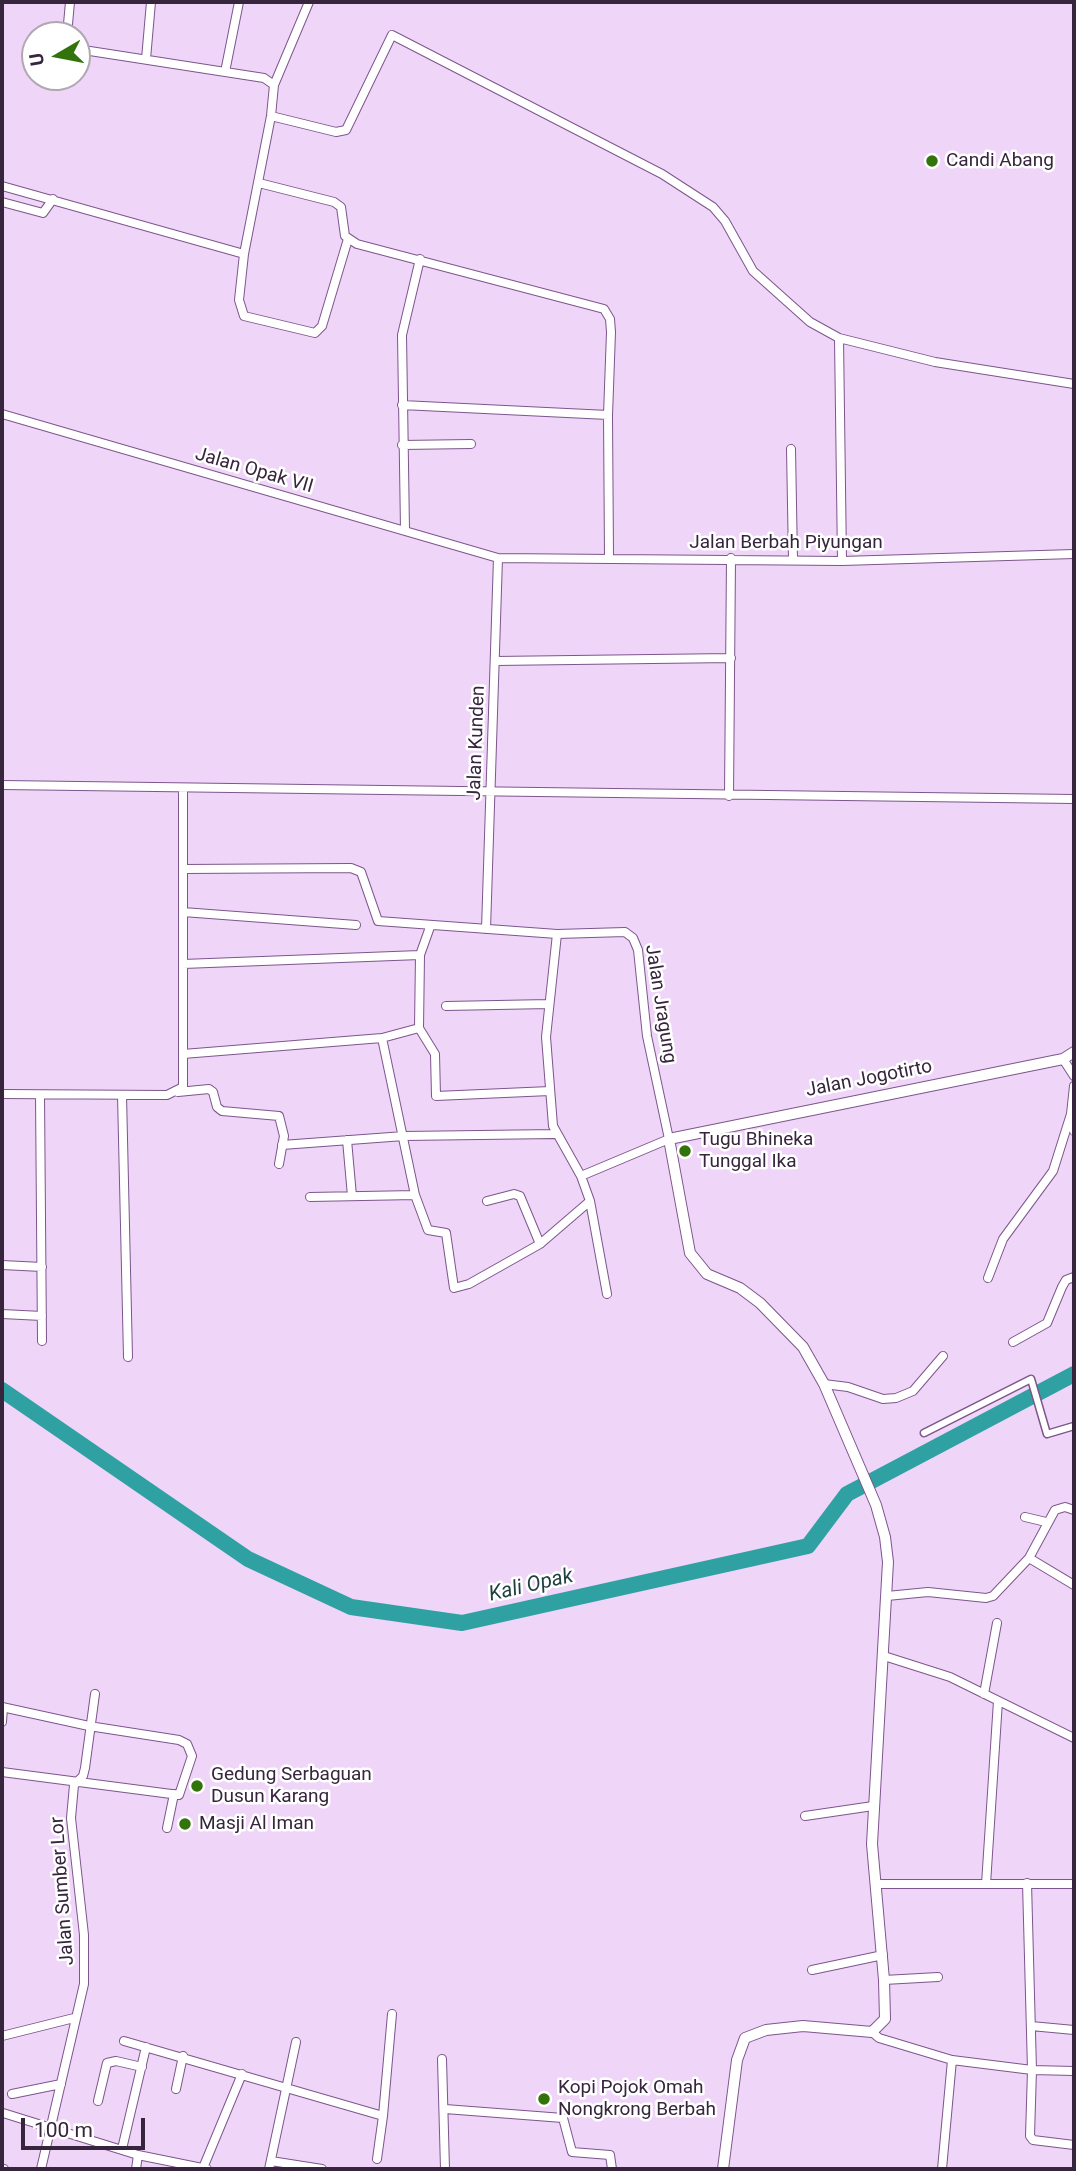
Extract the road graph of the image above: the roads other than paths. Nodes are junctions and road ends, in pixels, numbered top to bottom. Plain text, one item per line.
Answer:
1 (69, 2) edge
2 (151, 2) edge
3 (239, 2) edge
4 (309, 2) edge
5 (68, 21) edge
6 (91, 50) edge
7 (146, 59) junction
8 (225, 72) junction
9 (274, 85) junction
10 (271, 116) junction
11 (259, 183) junction
12 (2, 186) edge
13 (53, 199) junction
14 (2, 202) edge
15 (348, 239) junction
16 (244, 254) junction
17 (420, 259) junction
18 (839, 338) junction
19 (1074, 384) edge
20 (402, 405) junction
21 (2, 414) edge
22 (608, 415) junction
23 (471, 444) dead end
24 (402, 445) junction
25 (791, 449) dead end
26 (405, 530) junction
27 (1074, 554) edge
28 (498, 558) junction
29 (609, 558) junction
30 (731, 558) junction
31 (793, 560) junction
32 (842, 561) junction
33 (732, 658) junction
34 (495, 661) junction
35 (2, 785) edge
36 (183, 788) junction
37 (492, 793) junction
38 (729, 796) junction
39 (1074, 799) edge
40 (183, 869) junction
41 (183, 912) junction
42 (356, 925) dead end
43 (430, 927) junction
44 (486, 929) junction
45 (557, 934) junction
46 (420, 956) junction
47 (183, 964) junction
48 (549, 1004) junction
49 (446, 1006) dead end
50 (418, 1028) junction
51 (382, 1038) junction
52 (1074, 1052) edge
53 (183, 1054) junction
54 (1063, 1059) junction
55 (1074, 1076) edge
56 (1074, 1086) edge
57 (550, 1091) junction
58 (178, 1092) junction
59 (2, 1094) edge
60 (122, 1094) junction
61 (40, 1095) junction
62 (1070, 1114) junction
63 (1074, 1131) edge
64 (555, 1134) junction
65 (404, 1136) junction
66 (669, 1139) junction
67 (347, 1140) junction
68 (282, 1145) junction
69 (279, 1164) dead end
70 (581, 1176) junction
71 (415, 1195) junction
72 (352, 1196) junction
73 (310, 1197) dead end
74 (486, 1201) dead end
75 (590, 1201) junction
76 (540, 1244) junction
77 (2, 1265) edge
78 (42, 1267) junction
79 (1074, 1277) edge
80 (988, 1278) dead end
81 (607, 1294) dead end
82 (2, 1314) edge
83 (42, 1316) junction
84 (42, 1341) dead end
85 (1013, 1342) dead end
86 (943, 1356) dead end
87 (128, 1357) dead end
88 (824, 1384) junction
89 (1074, 1426) edge
90 (924, 1433) dead end
91 (1074, 1510) edge
92 (1025, 1517) dead end
93 (1046, 1522) junction
94 (1029, 1558) junction
95 (1074, 1585) edge
96 (887, 1596) junction
97 (997, 1623) dead end
98 (884, 1656) junction
99 (95, 1694) dead end
100 (984, 1694) junction
101 (998, 1701) junction
102 (3, 1707) edge
103 (2, 1722) edge
104 (89, 1726) junction
105 (1074, 1738) edge
106 (2, 1772) edge
107 (79, 1781) junction
108 (174, 1794) junction
109 (873, 1806) junction
110 (805, 1816) dead end
111 (167, 1828) dead end
112 (1027, 1883) junction
113 (875, 1884) junction
114 (986, 1884) junction
115 (1074, 1884) edge
116 (883, 1955) junction
117 (813, 1970) dead end
118 (938, 1977) dead end
119 (884, 1980) junction
120 (392, 2014) dead end
121 (74, 2018) junction
122 (1031, 2026) junction
123 (1074, 2029) edge
124 (872, 2032) junction
125 (2, 2036) edge
126 (124, 2040) dead end
127 (296, 2042) dead end
128 (146, 2047) junction
129 (183, 2056) junction
130 (442, 2059) dead end
131 (952, 2060) junction
132 (142, 2067) junction
133 (1032, 2070) junction
134 (1074, 2071) edge
135 (242, 2074) junction
136 (61, 2084) junction
137 (288, 2087) junction
138 (176, 2089) dead end
139 (12, 2094) dead end
140 (98, 2101) dead end
141 (445, 2109) junction
142 (3, 2113) edge
143 (383, 2116) junction
144 (50, 2128) junction
145 (1074, 2145) edge
146 (122, 2149) junction
147 (138, 2155) junction
148 (377, 2159) dead end
149 (162, 2165) edge
150 (270, 2165) edge
151 (41, 2169) edge
152 (135, 2169) edge
153 (204, 2169) edge
154 (322, 2169) edge
155 (444, 2169) edge
156 (612, 2169) edge
157 (723, 2169) edge
158 (942, 2169) edge

1 - 5 street
2 - 7 street
3 - 8 street
4 - 9 street
6 - 7 street
7 - 8 street
8 - 9 street
9 - 10 street
10 - 11 street
10 - 18 street
11 - 15 street
11 - 16 street
12 - 13 street
13 - 14 street
13 - 16 street
15 - 16 street
15 - 17 street
17 - 20 street
17 - 22 street
18 - 19 street
18 - 32 street
20 - 22 street
20 - 24 street
21 - 26 street, Jalan Opak VII
22 - 29 street
23 - 24 street
24 - 26 street
25 - 31 street
26 - 28 street, Jalan Opak VII
27 - 32 street, Jalan Berbah Piyungan
28 - 29 street, Jalan Berbah Piyungan
28 - 34 street, Jalan Kunden
29 - 30 street, Jalan Berbah Piyungan
30 - 31 street, Jalan Berbah Piyungan
30 - 33 street
31 - 32 street, Jalan Berbah Piyungan
33 - 34 street
33 - 38 street
34 - 37 street, Jalan Kunden
35 - 36 street
36 - 37 street
36 - 40 street
37 - 38 street
37 - 44 street, Jalan Kunden
38 - 39 street
40 - 41 street
40 - 43 street, Jalan Jragung
41 - 42 street
41 - 47 street
43 - 44 street, Jalan Jragung
43 - 46 street
44 - 45 street, Jalan Jragung
45 - 48 street
45 - 66 street, Jalan Jragung
46 - 47 street
46 - 50 street
47 - 53 street
48 - 49 street
48 - 57 street
50 - 51 street
50 - 57 street
51 - 53 street
51 - 65 street
52 - 54 street, Jalan Jogotirto
53 - 58 street
54 - 55 street
54 - 66 street, Jalan Jogotirto
56 - 62 street
57 - 64 street
58 - 60 street
58 - 68 street
59 - 61 street
60 - 61 street
60 - 87 street
61 - 78 street
62 - 63 street
62 - 80 street
64 - 65 street
64 - 70 street
65 - 67 street
65 - 71 street
66 - 70 street
66 - 88 street
67 - 68 street
67 - 72 street
68 - 69 street
70 - 75 street
71 - 72 street
71 - 76 street
72 - 73 street
74 - 76 street
75 - 76 street
75 - 81 street
77 - 78 street
78 - 83 street
79 - 85 street
82 - 83 street
83 - 84 street
86 - 88 street
88 - 96 street
89 - 90 street
91 - 93 street
92 - 93 street
93 - 94 street
94 - 95 street
94 - 96 street
96 - 98 street
97 - 100 street
98 - 100 street
98 - 109 street
99 - 104 street, Jalan Sumber Lor
100 - 101 street
101 - 105 street
101 - 114 street
102 - 103 street
102 - 104 street
104 - 107 street, Jalan Sumber Lor
104 - 108 street
106 - 107 street
107 - 108 street
107 - 121 street, Jalan Sumber Lor
108 - 111 street
109 - 110 street
109 - 113 street
112 - 114 street
112 - 115 street
112 - 122 street
113 - 114 street
113 - 116 street
116 - 117 street
116 - 119 street
118 - 119 street
119 - 124 street
120 - 143 street
121 - 125 street
121 - 136 street, Jalan Sumber Lor
122 - 123 street
122 - 133 street
124 - 131 street
124 - 157 street
126 - 128 street
127 - 137 street
128 - 129 street
128 - 132 street
129 - 135 street
129 - 138 street
130 - 141 street
131 - 133 street
131 - 158 street
132 - 140 street
132 - 146 street
133 - 134 street
133 - 145 street
135 - 137 street
135 - 153 street
136 - 139 street
136 - 144 street, Jalan Sumber Lor
137 - 143 street
137 - 150 street
141 - 155 street
141 - 156 street
142 - 144 street
143 - 148 street
144 - 146 street
144 - 151 street, Jalan Sumber Lor
146 - 147 street
147 - 149 street
147 - 152 street
149 - 153 street
150 - 154 street

